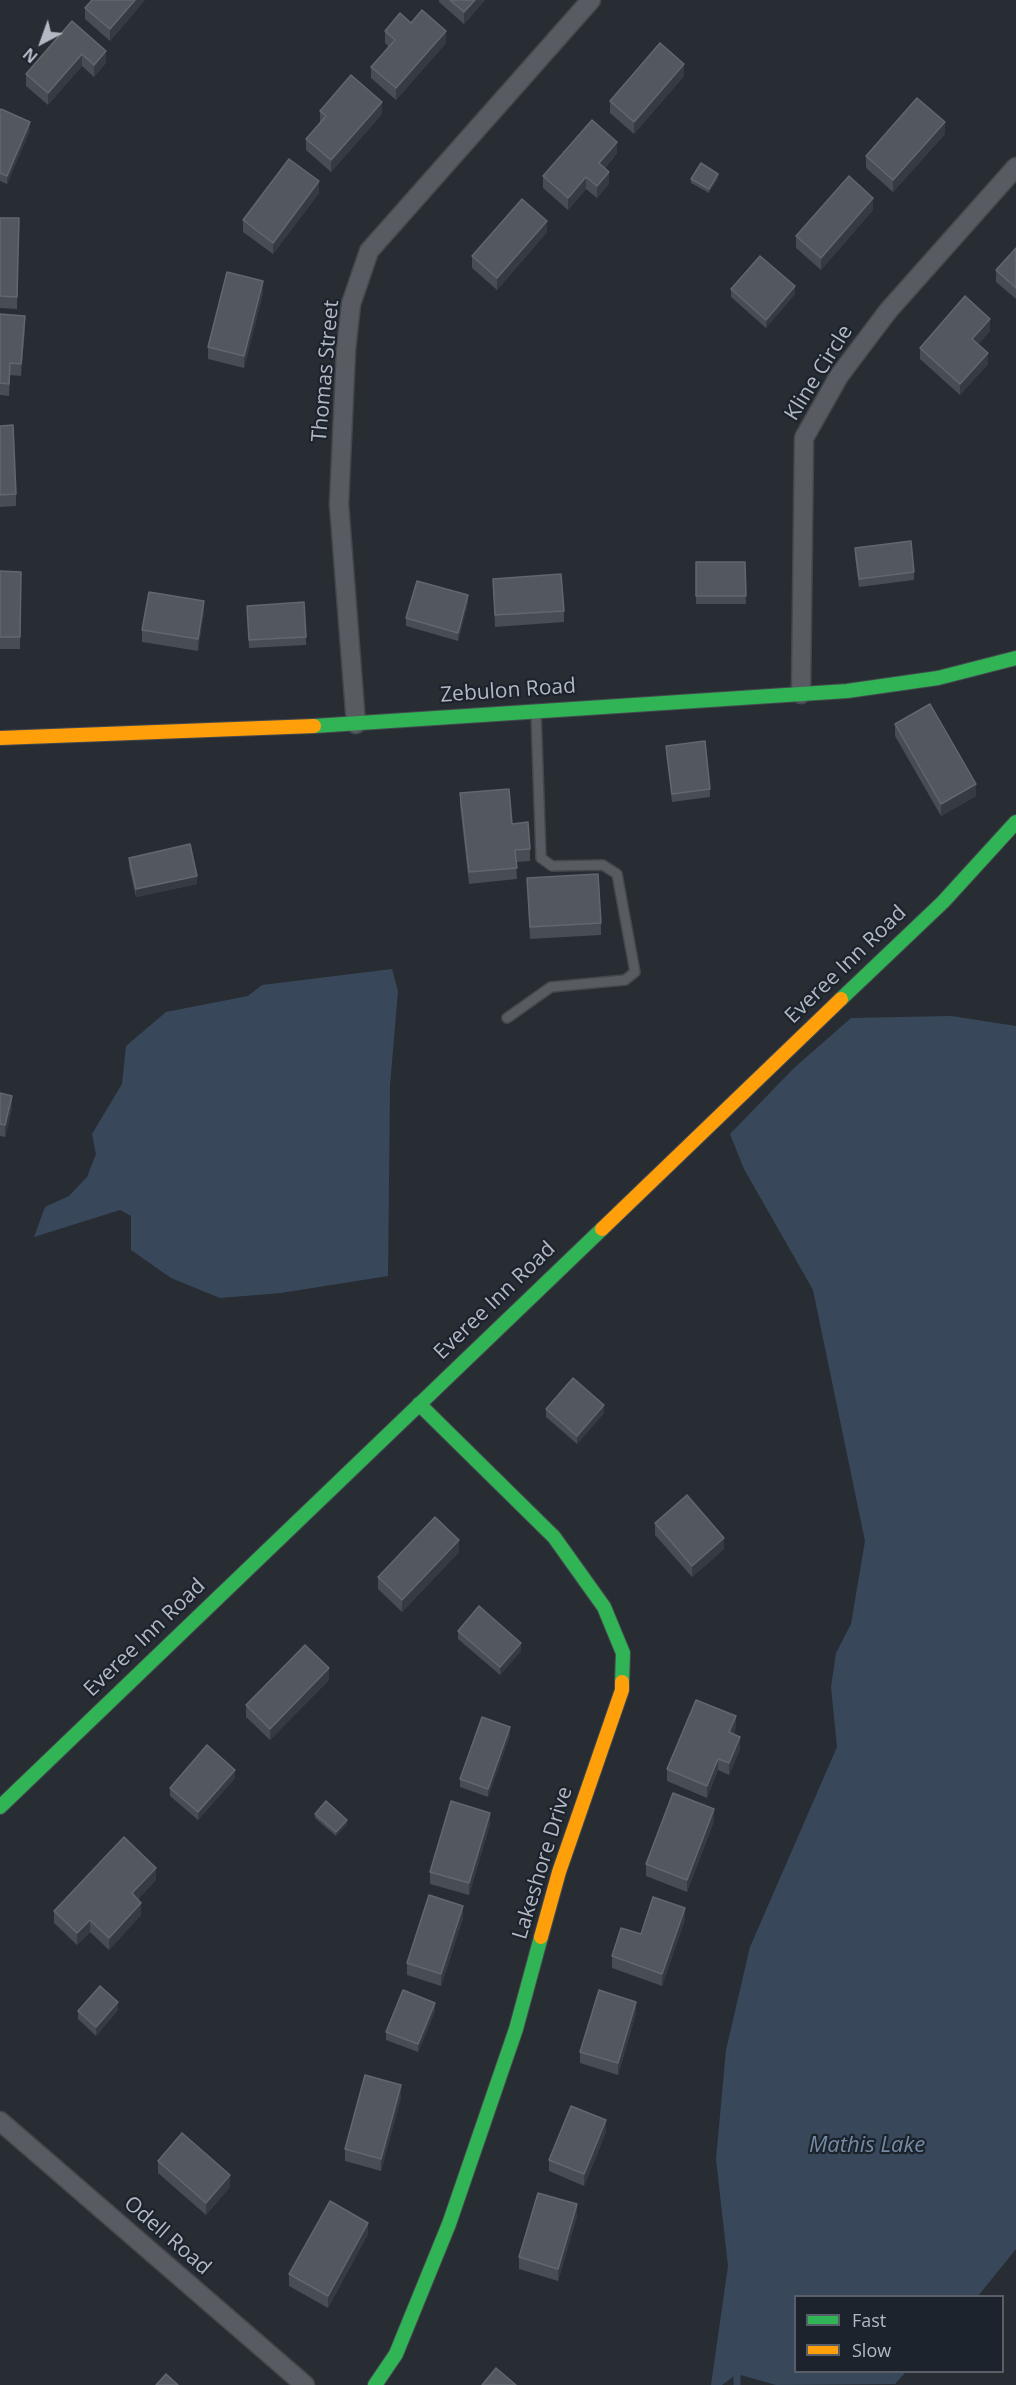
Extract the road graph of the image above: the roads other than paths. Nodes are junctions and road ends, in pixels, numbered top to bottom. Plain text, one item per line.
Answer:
1 (591, 0) edge
2 (1016, 167) edge
3 (1016, 658) edge
4 (801, 694) junction
5 (536, 710) junction
6 (357, 724) junction
7 (0, 738) edge
8 (1016, 822) edge
9 (507, 1018) dead end
10 (419, 1404) junction
11 (0, 1807) edge
12 (0, 2121) edge
13 (305, 2385) edge
14 (375, 2385) edge

1 - 6 street, Thomas Street
2 - 4 street, Kline Circle
3 - 4 street, Zebulon Road
4 - 5 street, Zebulon Road
5 - 6 street, Zebulon Road
5 - 9 lane
6 - 7 street, Zebulon Road
8 - 10 street, Everee Inn Road
10 - 11 street, Everee Inn Road
10 - 14 street, Lakeshore Drive
12 - 13 street, Odell Road

